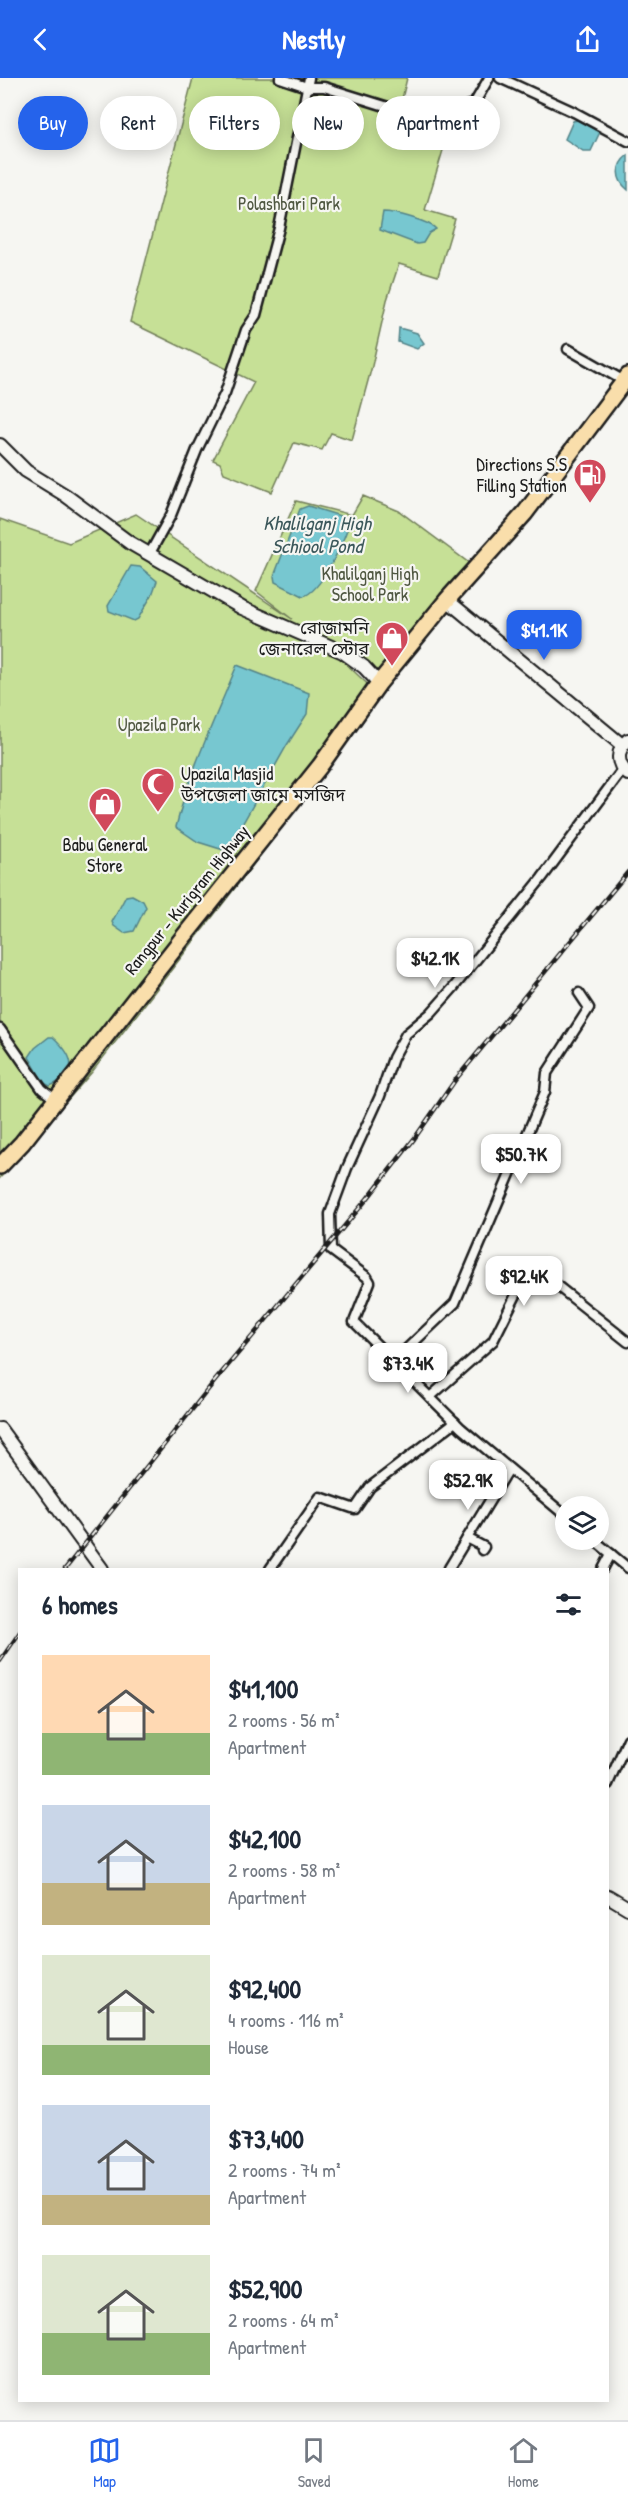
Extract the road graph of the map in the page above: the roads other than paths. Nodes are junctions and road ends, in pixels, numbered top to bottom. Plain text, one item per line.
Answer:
1 (280, 78) edge
2 (309, 78) edge
3 (489, 78) edge
4 (501, 78) edge
5 (306, 87) junction
6 (628, 141) edge
7 (568, 349) dead end
8 (626, 379) edge
9 (0, 445) edge
10 (150, 553) junction
11 (447, 600) junction
12 (379, 683) junction
13 (625, 743) edge
14 (625, 772) edge
15 (579, 993) dead end
16 (0, 1029) edge
17 (56, 1100) junction
18 (0, 1166) edge
19 (628, 1342) edge
20 (394, 1361) junction
21 (430, 1397) junction
22 (455, 1422) junction
23 (0, 1429) edge
24 (509, 1469) junction
25 (555, 1507) edge
26 (466, 1538) junction
27 (482, 1550) dead end
28 (606, 1550) edge
29 (611, 1554) junction
30 (100, 1566) edge
31 (271, 1568) edge
32 (449, 1568) edge
33 (604, 1568) edge
34 (628, 1568) edge
35 (628, 1739) edge
36 (609, 1782) edge
37 (609, 1897) edge
38 (628, 1908) edge

1 - 5 street
2 - 5 street
3 - 5 street
4 - 6 street
5 - 10 street
7 - 8 street
8 - 11 highway, Rangpur - Kurigram Highway
9 - 10 street
10 - 12 street
11 - 12 highway, Rangpur - Kurigram Highway
11 - 13 street
12 - 17 highway, Rangpur - Kurigram Highway
13 - 14 street
14 - 20 street
15 - 20 street
16 - 17 street
17 - 18 highway, Rangpur - Kurigram Highway
19 - 21 street
20 - 21 street
21 - 22 street
22 - 24 street
22 - 31 street
23 - 30 street
24 - 25 street
24 - 26 street
26 - 27 street
26 - 32 street
28 - 29 street
29 - 33 street
29 - 34 street
35 - 36 street
37 - 38 street

